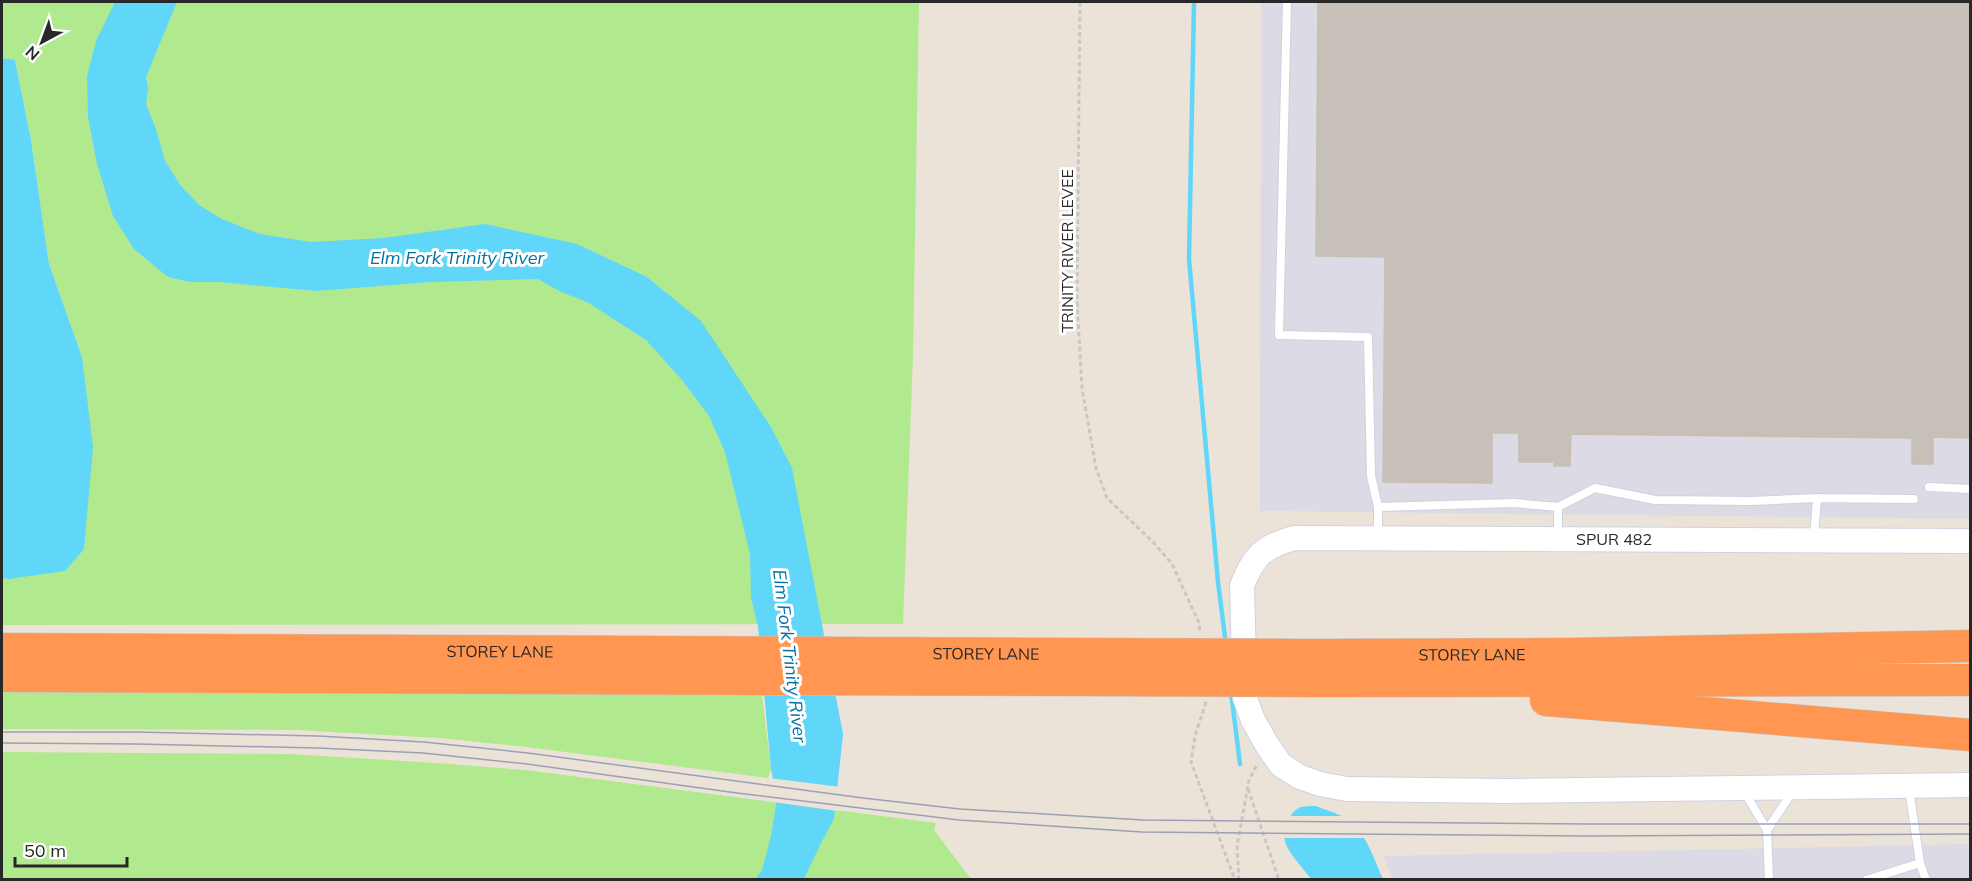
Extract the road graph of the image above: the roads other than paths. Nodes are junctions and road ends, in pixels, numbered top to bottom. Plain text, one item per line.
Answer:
1 (1287, 2) edge
2 (1929, 487) dead end
3 (1971, 489) edge
4 (1816, 498) junction
5 (1914, 499) dead end
6 (1378, 507) junction
7 (1558, 507) junction
8 (1378, 539) junction
9 (1558, 539) junction
10 (1814, 539) junction
11 (1971, 541) edge
12 (1971, 636) edge
13 (1913, 646) junction
14 (1971, 646) edge
15 (2, 649) edge
16 (1312, 668) junction
17 (2, 676) edge
18 (1971, 680) edge
19 (1387, 681) junction
20 (1971, 735) edge
21 (1909, 785) junction
22 (1971, 785) edge
23 (1797, 787) junction
24 (1742, 788) junction
25 (1767, 830) junction
26 (1920, 863) junction
27 (1769, 879) edge
28 (1866, 879) edge
29 (1926, 879) edge

1 - 6 lane
2 - 3 lane
4 - 5 lane
4 - 7 lane
4 - 10 lane
6 - 7 lane
6 - 8 lane
7 - 9 lane
8 - 9 main road, SPUR 482
8 - 24 main road, SPUR 482
9 - 10 main road, SPUR 482
10 - 11 main road, SPUR 482
12 - 13 highway
13 - 14 highway, STOREY LANE
13 - 16 highway, STOREY LANE
15 - 16 highway, STOREY LANE, bridge
16 - 17 highway, STOREY LANE, bridge
16 - 19 highway, STOREY LANE
18 - 19 highway, STOREY LANE
19 - 20 highway
21 - 22 main road
21 - 23 main road
21 - 26 lane
23 - 24 main road
23 - 25 lane
24 - 25 lane
25 - 27 lane
26 - 28 lane
26 - 29 lane

